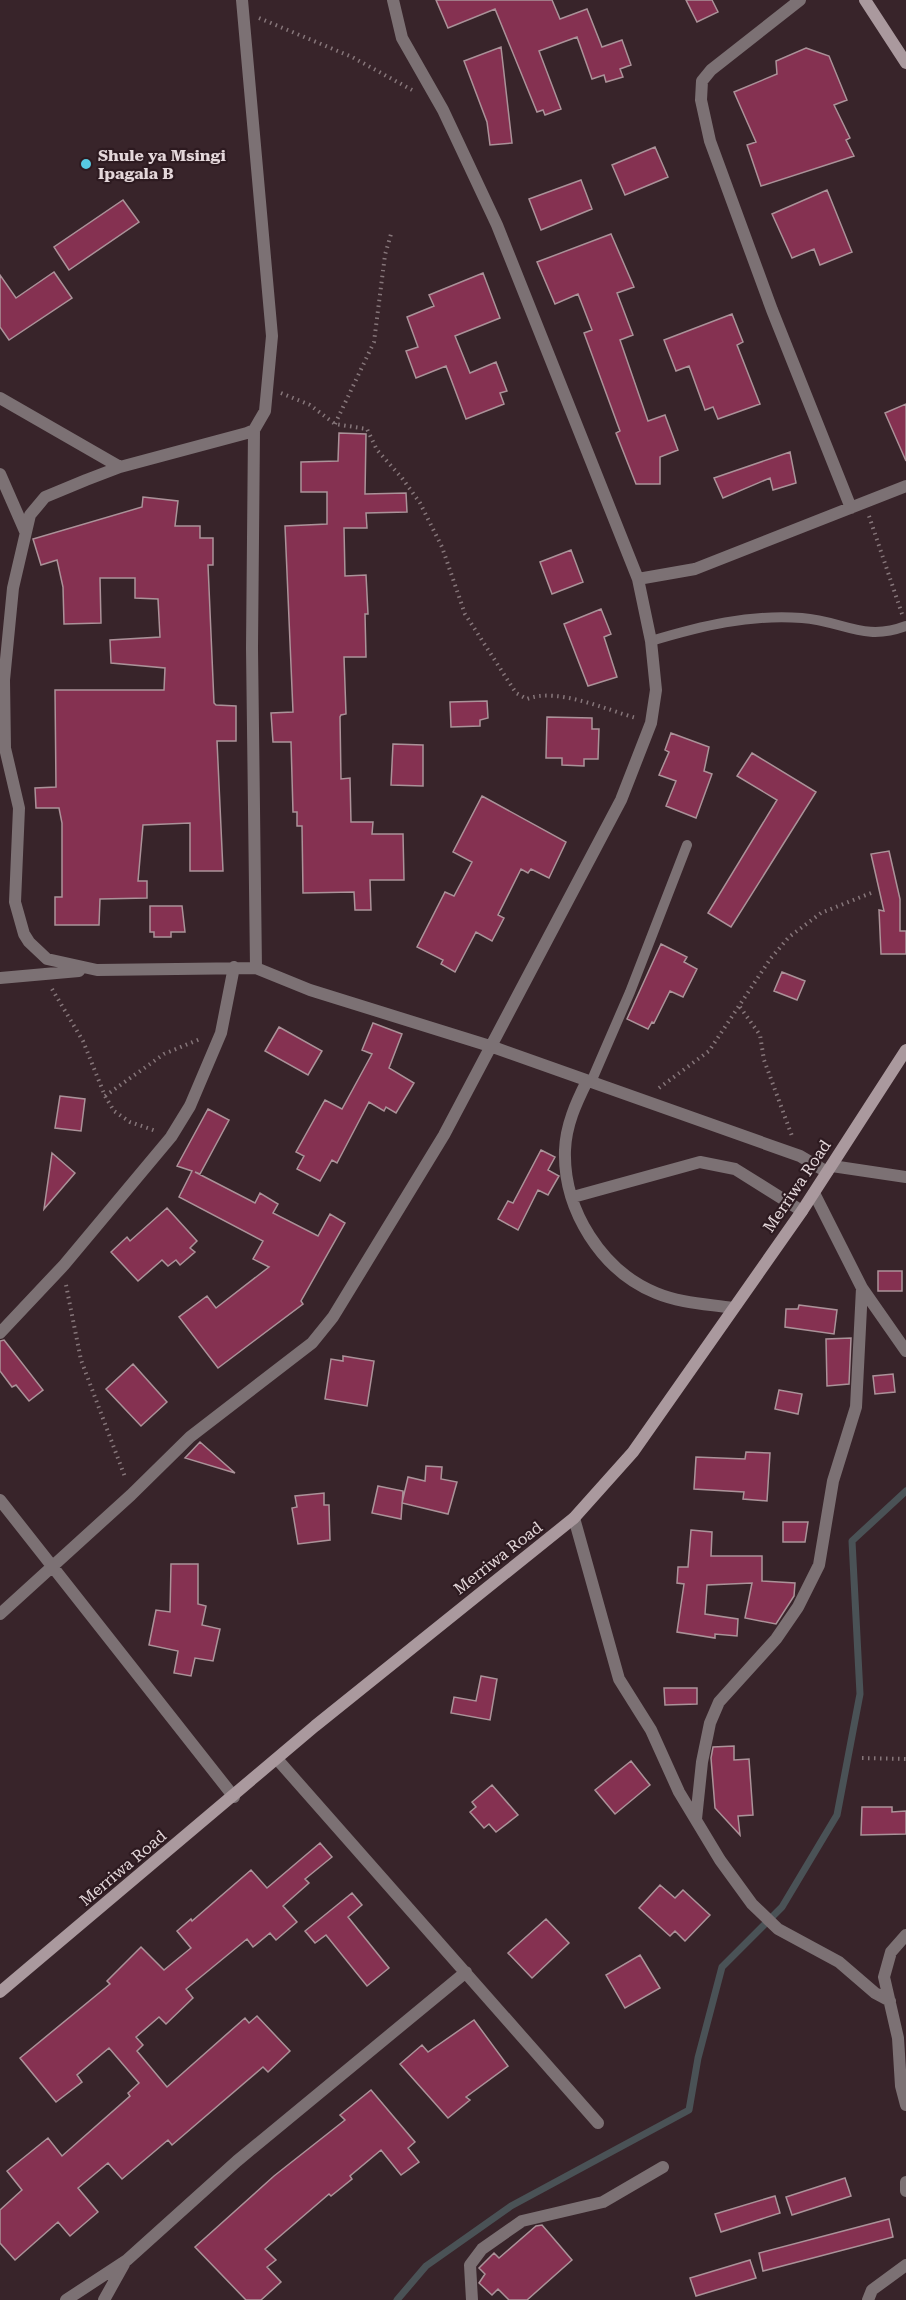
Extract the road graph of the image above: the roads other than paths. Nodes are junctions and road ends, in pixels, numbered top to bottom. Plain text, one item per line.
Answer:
1 (393, 0) edge
2 (800, 0) edge
3 (865, 0) edge
4 (242, 6) edge
5 (906, 63) edge
6 (0, 398) edge
7 (254, 430) junction
8 (120, 467) junction
9 (0, 474) edge
10 (906, 486) edge
11 (857, 506) junction
12 (25, 531) junction
13 (638, 579) junction
14 (906, 626) edge
15 (651, 641) junction
16 (3, 748) edge
17 (687, 845) dead end
18 (234, 967) junction
19 (256, 968) junction
20 (97, 970) junction
21 (0, 978) edge
22 (493, 1047) junction
23 (906, 1050) edge
24 (589, 1082) junction
25 (829, 1169) junction
26 (906, 1177) edge
27 (814, 1192) junction
28 (573, 1197) junction
29 (802, 1211) junction
30 (862, 1288) junction
31 (733, 1308) junction
32 (0, 1333) edge
33 (906, 1351) edge
34 (0, 1500) edge
35 (574, 1518) junction
36 (54, 1567) junction
37 (0, 1614) edge
38 (277, 1759) junction
39 (234, 1797) junction
40 (696, 1819) junction
41 (906, 1935) edge
42 (466, 1972) junction
43 (0, 1992) edge
44 (890, 2001) junction
45 (906, 2106) edge
46 (598, 2123) dead end
47 (663, 2168) dead end
48 (906, 2182) edge
49 (906, 2192) edge
50 (126, 2260) junction
51 (906, 2265) edge
52 (66, 2300) edge
53 (104, 2300) edge
54 (472, 2300) edge
55 (867, 2300) edge

1 - 13 street
2 - 11 street
3 - 5 street
4 - 7 street
6 - 8 street
7 - 8 street
7 - 19 street
8 - 12 street
9 - 12 street
10 - 11 street
11 - 13 street
12 - 16 street
13 - 15 street
14 - 15 lane
15 - 22 street
16 - 20 street
17 - 24 lane
18 - 19 street
18 - 20 street
18 - 32 street
19 - 22 street
20 - 21 street
22 - 24 street
22 - 36 street
23 - 25 street, Merriwa Road
24 - 25 street
24 - 28 street
25 - 26 street
25 - 27 street, Merriwa Road
27 - 29 street, Merriwa Road
27 - 30 street
28 - 29 street
28 - 31 street
29 - 31 street, Merriwa Road
30 - 33 street
30 - 40 street
31 - 35 street, Merriwa Road
34 - 36 street
35 - 38 street, Merriwa Road
35 - 40 street
36 - 37 street
36 - 39 street
38 - 39 street, Merriwa Road
38 - 42 street
39 - 43 street, Merriwa Road
40 - 44 street
41 - 44 street
42 - 46 street
42 - 50 street
44 - 45 street
47 - 54 street
48 - 49 street
50 - 52 street
50 - 53 street
51 - 55 street

